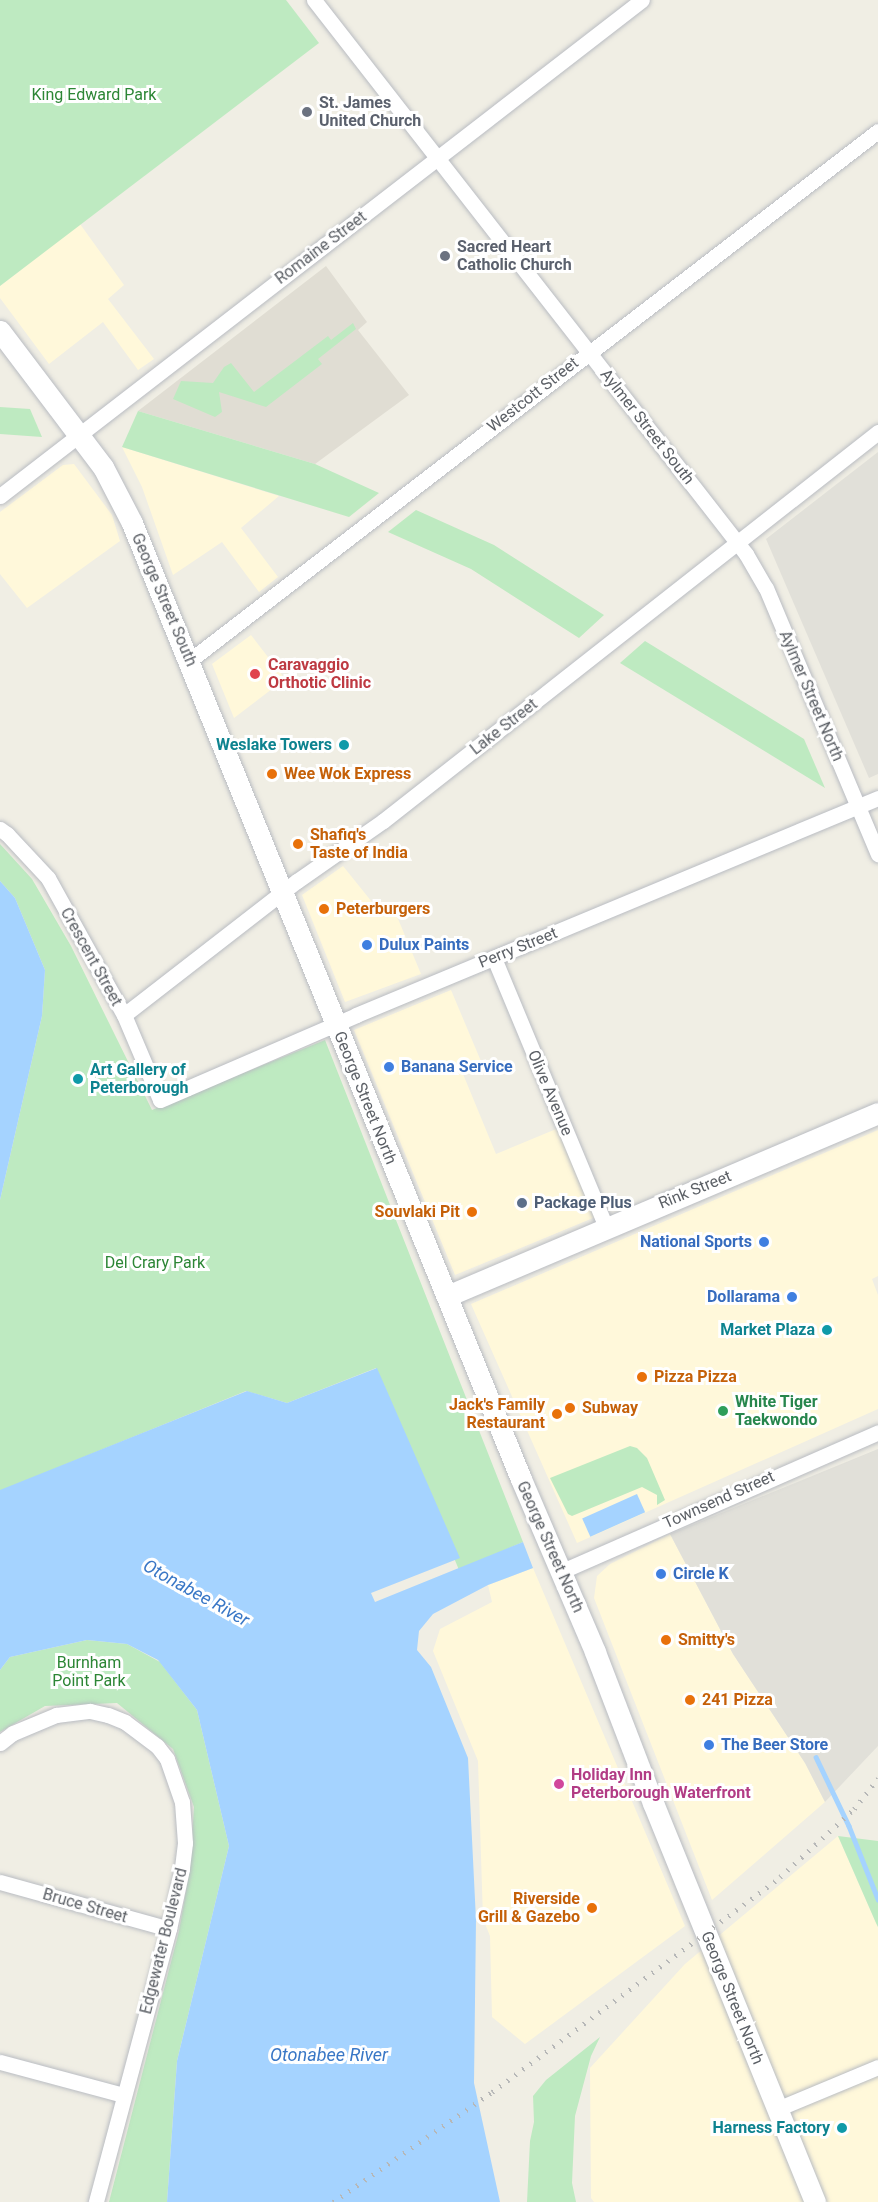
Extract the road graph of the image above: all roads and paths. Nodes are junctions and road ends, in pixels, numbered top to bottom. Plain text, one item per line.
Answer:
1 (314, 0) edge
2 (642, 0) edge
3 (878, 131) edge
4 (437, 159) junction
5 (0, 332) edge
6 (588, 353) junction
7 (878, 432) edge
8 (80, 435) junction
9 (0, 496) edge
10 (737, 542) junction
11 (189, 661) junction
12 (878, 798) edge
13 (859, 807) junction
14 (0, 829) edge
15 (878, 854) edge
16 (282, 893) junction
17 (494, 958) junction
18 (124, 1015) junction
19 (336, 1025) junction
20 (160, 1100) joint
21 (878, 1113) edge
22 (606, 1227) junction
23 (447, 1296) junction
24 (878, 1432) edge
25 (562, 1571) junction
26 (0, 1743) edge
27 (0, 1882) edge
28 (169, 1929) junction
29 (0, 2062) edge
30 (878, 2067) edge
31 (123, 2095) junction
32 (777, 2109) junction
33 (96, 2202) edge
34 (815, 2202) edge

1 - 4 street, Aylmer Street South
2 - 4 street, Romaine Street
3 - 6 street, Westcott Street
4 - 6 street, Aylmer Street South
4 - 8 street, Romaine Street
5 - 8 main road, George Street South
6 - 10 street, Aylmer Street South
6 - 11 street, Westcott Street
7 - 10 street, Lake Street
8 - 9 street, Romaine Street
8 - 11 main road, George Street South
10 - 13 street, Aylmer Street North
10 - 16 street, Lake Street
11 - 16 main road, George Street South
12 - 13 street, Perry Street
13 - 15 street, Aylmer Street North
13 - 17 street, Perry Street
14 - 18 street, Crescent Street
16 - 18 street, Lake Street
16 - 19 main road, George Street North
17 - 19 street, Perry Street
17 - 22 street, Olive Avenue
18 - 20 street, Crescent Street
19 - 20 street, Perry Street
19 - 23 main road, George Street North
21 - 22 main road, Rink Street
22 - 23 main road, Rink Street
23 - 25 main road, George Street North
24 - 25 street, Townsend Street
25 - 32 main road, George Street North
26 - 28 street, Edgewater Boulevard
27 - 28 street, Bruce Street
28 - 31 street, Edgewater Boulevard
29 - 31 street
30 - 32 street
31 - 33 street, Edgewater Boulevard
32 - 34 main road, George Street North

